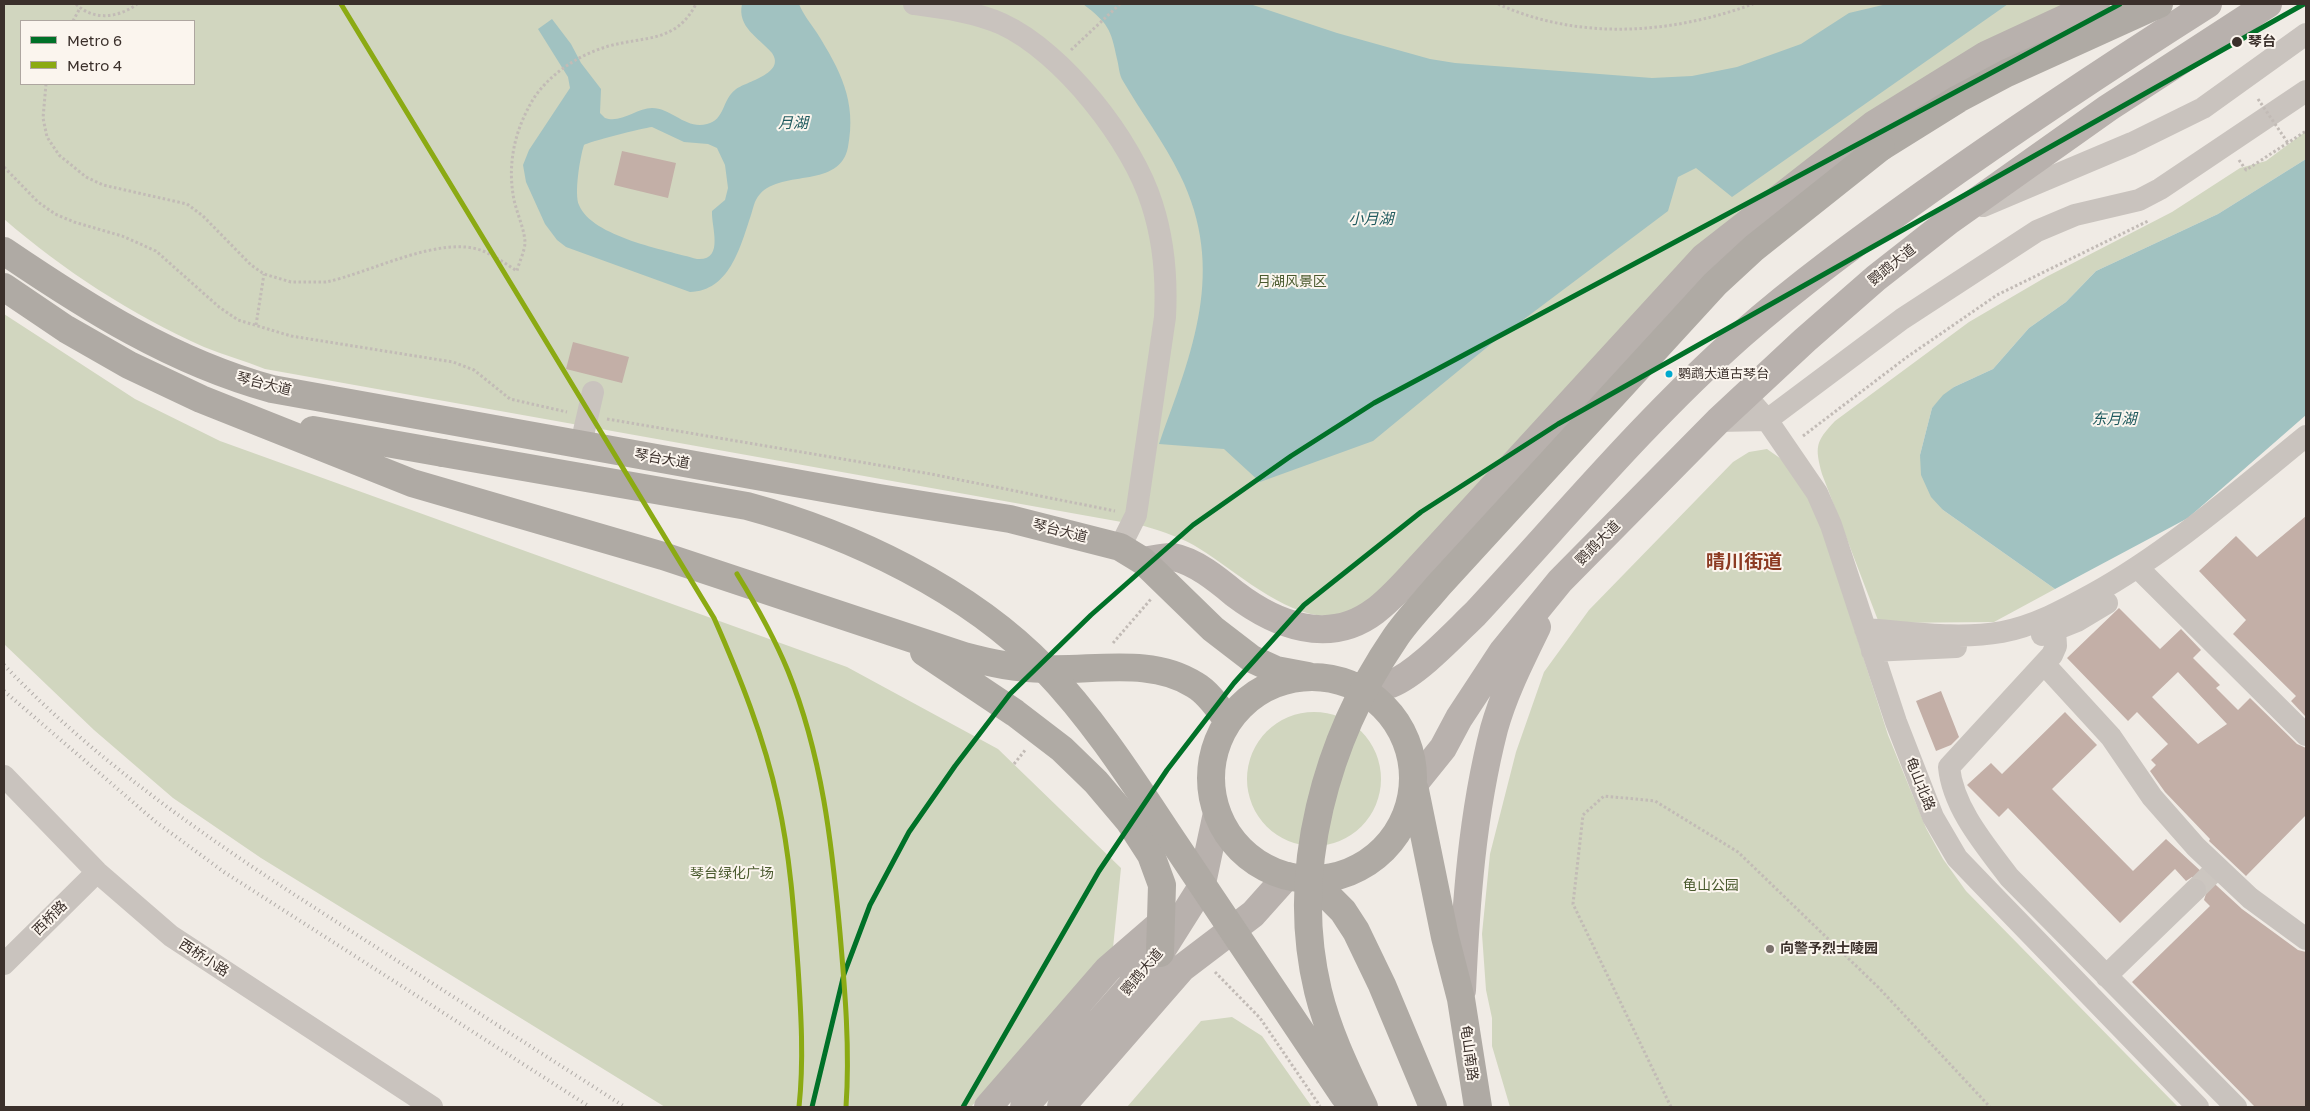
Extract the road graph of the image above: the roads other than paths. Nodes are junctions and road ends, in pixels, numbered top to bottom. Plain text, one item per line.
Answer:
1 (914, 4) edge
2 (2096, 4) edge
3 (2159, 4) edge
4 (2208, 4) edge
5 (2268, 4) edge
6 (2306, 34) edge
7 (2306, 91) edge
8 (1950, 220) junction
9 (4, 251) edge
10 (4, 287) edge
11 (594, 392) dead end
12 (1745, 395) junction
13 (251, 418) junction
14 (1767, 420) junction
15 (1718, 421) junction
16 (2306, 436) edge
17 (581, 444) junction
18 (1120, 547) junction
19 (1143, 561) junction
20 (2140, 570) junction
21 (1560, 581) junction
22 (1865, 630) junction
23 (2056, 630) junction
24 (894, 631) junction
25 (1872, 651) junction
26 (2045, 665) junction
27 (1308, 676) junction
28 (1357, 686) junction
29 (1226, 724) junction
30 (2306, 735) edge
31 (4, 776) edge
32 (1414, 784) junction
33 (1217, 813) junction
34 (97, 872) junction
35 (1299, 878) junction
36 (2195, 890) tunnel mouth
37 (1160, 924) junction
38 (2306, 939) edge
39 (1180, 959) junction
40 (4, 964) edge
41 (2106, 976) junction
42 (1461, 999) junction
43 (432, 1107) edge
44 (988, 1107) edge
45 (1024, 1107) edge
46 (1061, 1107) edge
47 (1086, 1107) edge
48 (1351, 1107) edge
49 (1364, 1107) edge
50 (1433, 1107) edge
51 (1478, 1107) edge
52 (2198, 1107) edge
53 (2236, 1107) edge

1 - 18 street
2 - 19 main road
3 - 49 highway, bridge
4 - 28 main road
5 - 8 main road, 鹦鹉大道
6 - 8 street
7 - 14 street
8 - 12 main road, 鹦鹉大道
9 - 17 highway, 琴台大道
10 - 13 highway
11 - 17 street
12 - 14 street, 龟山北路
12 - 15 main road, 鹦鹉大道
13 - 24 highway
13 - 48 highway, bridge
14 - 15 street
14 - 22 street, 龟山北路
15 - 21 main road, 鹦鹉大道
16 - 20 street
17 - 18 highway, 琴台大道
18 - 19 highway, 琴台大道
19 - 27 highway, 琴台大道
20 - 22 street
20 - 23 street
20 - 30 street
21 - 32 main road
21 - 42 main road
22 - 25 street, 龟山北路
23 - 25 street
23 - 26 street
24 - 29 highway
24 - 37 highway
25 - 52 street, 龟山北路
26 - 38 street
26 - 41 street
27 - 28 highway
27 - 29 highway
28 - 32 highway
29 - 33 highway
31 - 34 street, 西桥小路
32 - 35 highway
32 - 42 highway, 龟山南路
33 - 35 highway
33 - 39 main road, 鹦鹉大道
34 - 40 street, 西桥路
34 - 43 street, 西桥小路
35 - 39 main road, 鹦鹉大道
35 - 50 highway
36 - 41 street
37 - 39 highway
37 - 44 main road
39 - 45 main road, 鹦鹉大道
39 - 46 main road, 鹦鹉大道
39 - 47 main road
41 - 53 street
42 - 51 highway, 龟山南路

